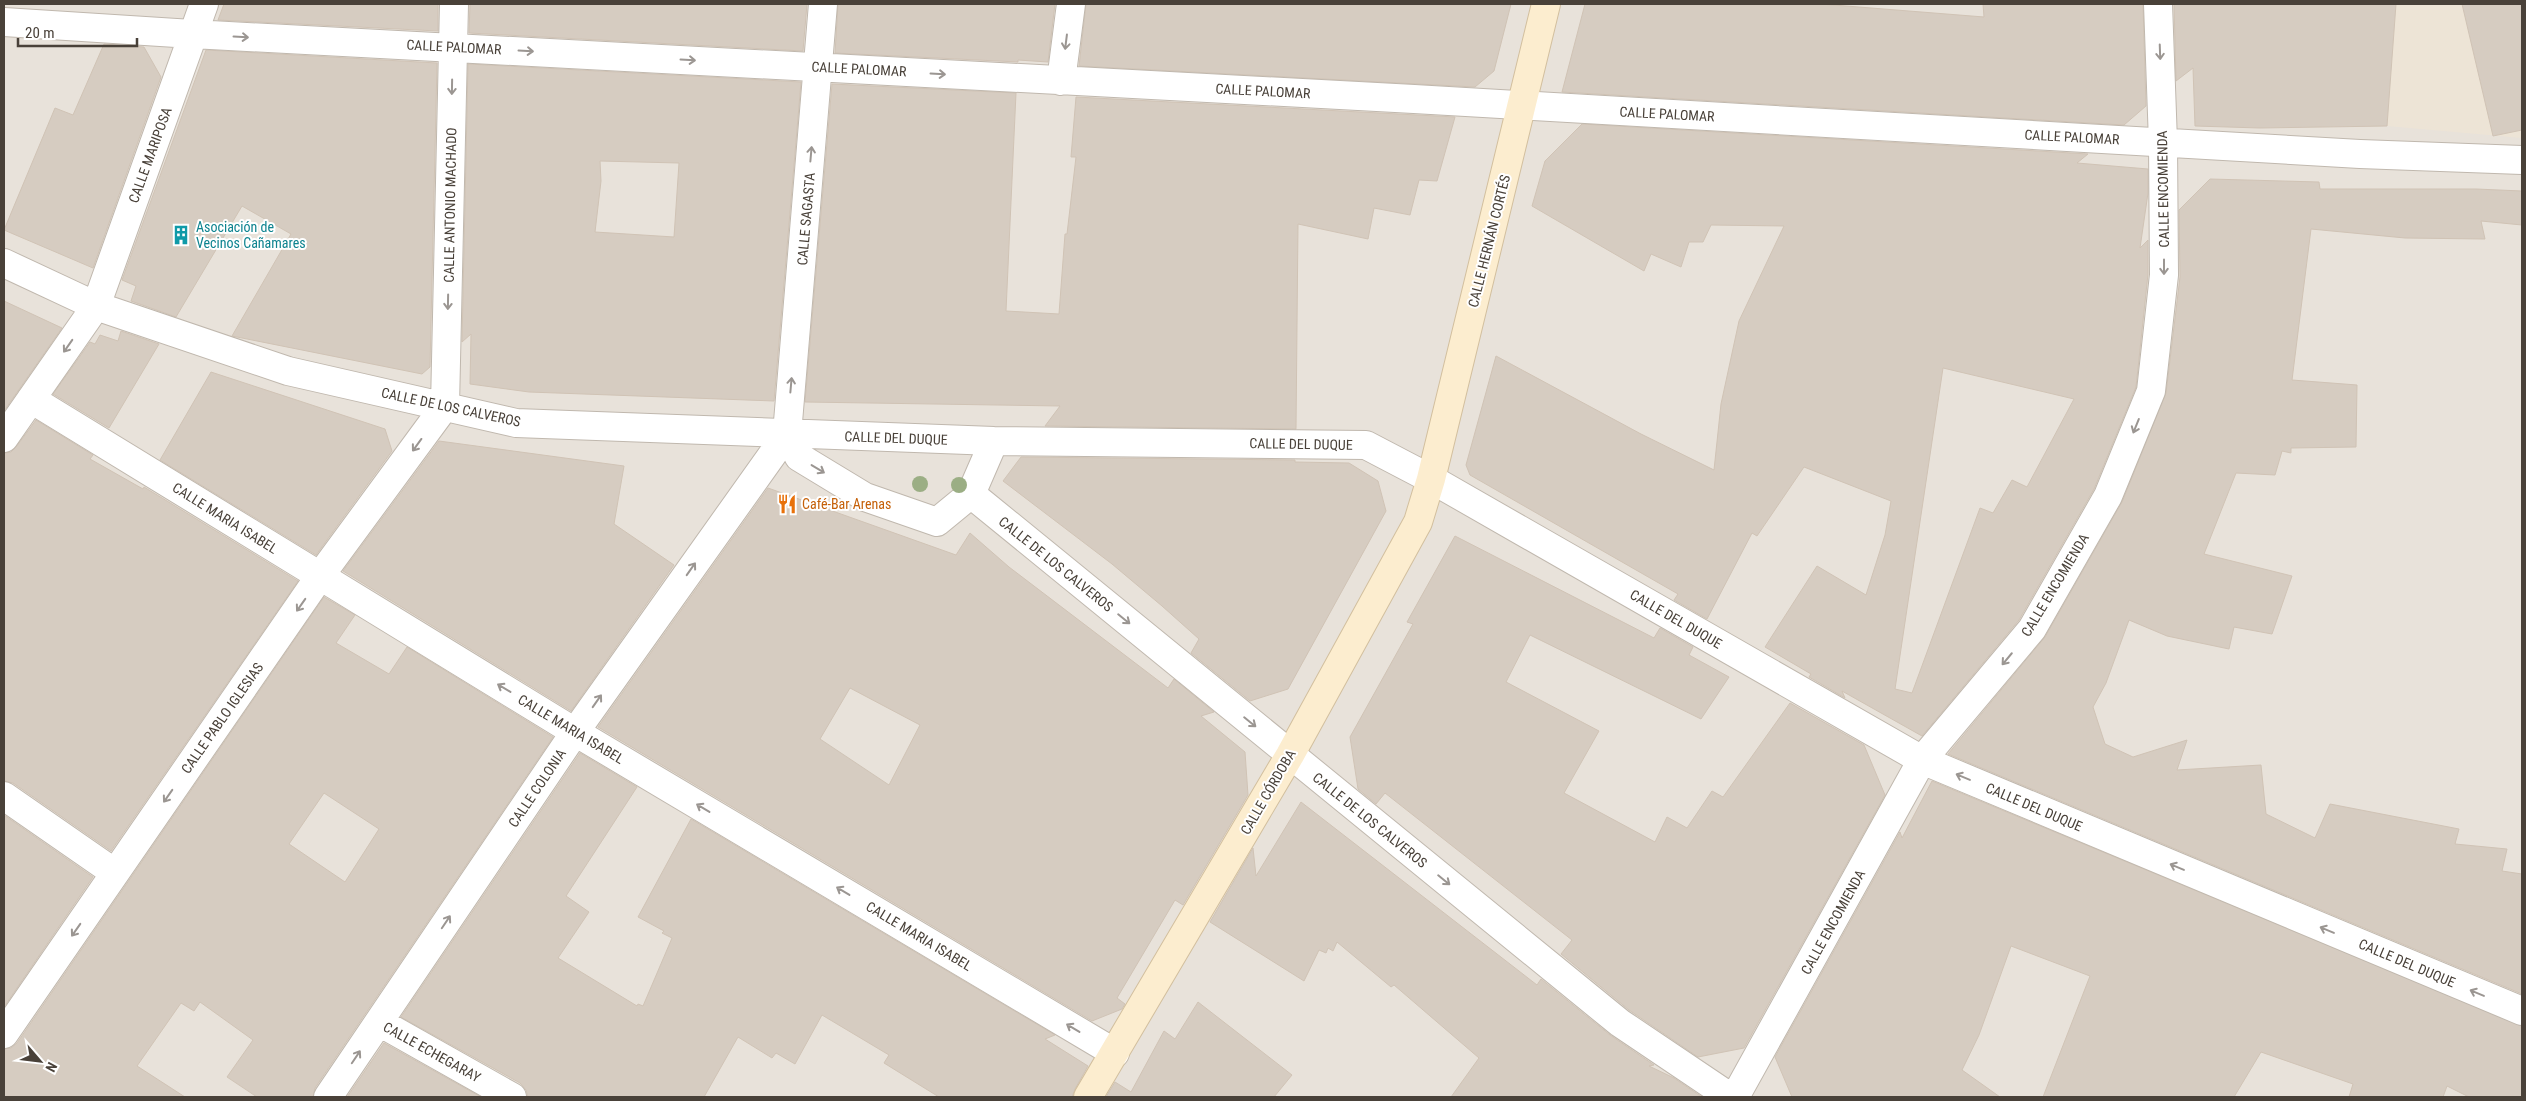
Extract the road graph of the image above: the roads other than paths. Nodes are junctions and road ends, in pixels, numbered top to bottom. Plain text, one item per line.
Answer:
1 (204, 4) edge
2 (454, 4) edge
3 (824, 4) edge
4 (1070, 4) edge
5 (1546, 4) edge
6 (2158, 4) edge
7 (4, 22) edge
8 (192, 34) junction
9 (453, 47) junction
10 (819, 67) junction
11 (1061, 81) junction
12 (1522, 105) junction
13 (2163, 142) junction
14 (2522, 160) edge
15 (4, 263) edge
16 (96, 306) junction
17 (32, 398) junction
18 (445, 406) junction
19 (787, 434) junction
20 (4, 438) edge
21 (994, 441) junction
22 (1431, 479) junction
23 (971, 494) junction
24 (320, 576) junction
25 (575, 732) junction
26 (1290, 755) junction
27 (1922, 760) junction
28 (4, 796) edge
29 (115, 873) junction
30 (2522, 1011) edge
31 (379, 1022) junction
32 (4, 1034) edge
33 (1115, 1053) junction
34 (328, 1097) edge
35 (512, 1097) edge
36 (1088, 1097) edge
37 (1730, 1097) edge
38 (1735, 1097) edge

1 - 8 street, CALLE MARIPOSA
2 - 9 street, CALLE ANTONIO MACHADO
3 - 10 street, CALLE SAGASTA
4 -> 11 street
5 - 12 main road, CALLE HERNÁN CORTÉS
6 -> 13 street, CALLE ENCOMIENDA
7 - 8 street, CALLE PALOMAR
8 -> 9 street, CALLE PALOMAR
8 - 16 street, CALLE MARIPOSA
9 -> 10 street, CALLE PALOMAR
9 -> 18 street, CALLE ANTONIO MACHADO
10 -> 11 street, CALLE PALOMAR
19 -> 10 street, CALLE SAGASTA
11 - 12 street, CALLE PALOMAR
12 - 13 street, CALLE PALOMAR
12 - 22 main road, CALLE HERNÁN CORTÉS
13 - 14 street, CALLE PALOMAR
13 -> 27 street, CALLE ENCOMIENDA
15 - 16 street, CALLE DE LOS CALVEROS
16 -> 17 street, CALLE MARIPOSA
16 - 18 street, CALLE DE LOS CALVEROS
17 - 20 street, CALLE MARIPOSA
17 - 24 street, CALLE MARIA ISABEL
18 - 19 street, CALLE DE LOS CALVEROS
18 -> 24 street, CALLE PABLO IGLESIAS
19 - 21 street, CALLE DEL DUQUE
19 -> 23 street
25 -> 19 street, CALLE COLONIA
21 - 22 street, CALLE DEL DUQUE
21 - 23 street
22 - 26 main road, CALLE CÓRDOBA
22 - 27 street, CALLE DEL DUQUE
23 -> 26 street, CALLE DE LOS CALVEROS
25 -> 24 street, CALLE MARIA ISABEL
24 -> 29 street, CALLE PABLO IGLESIAS
31 -> 25 street, CALLE COLONIA
33 -> 25 street, CALLE MARIA ISABEL
26 - 33 main road, CALLE CÓRDOBA
26 -> 37 street, CALLE DE LOS CALVEROS
30 -> 27 street, CALLE DEL DUQUE
27 - 38 street, CALLE ENCOMIENDA
28 - 29 street
29 -> 32 street, CALLE PABLO IGLESIAS
34 -> 31 street, CALLE COLONIA
31 - 35 street, CALLE ECHEGARAY
33 - 36 main road, CALLE CÓRDOBA

